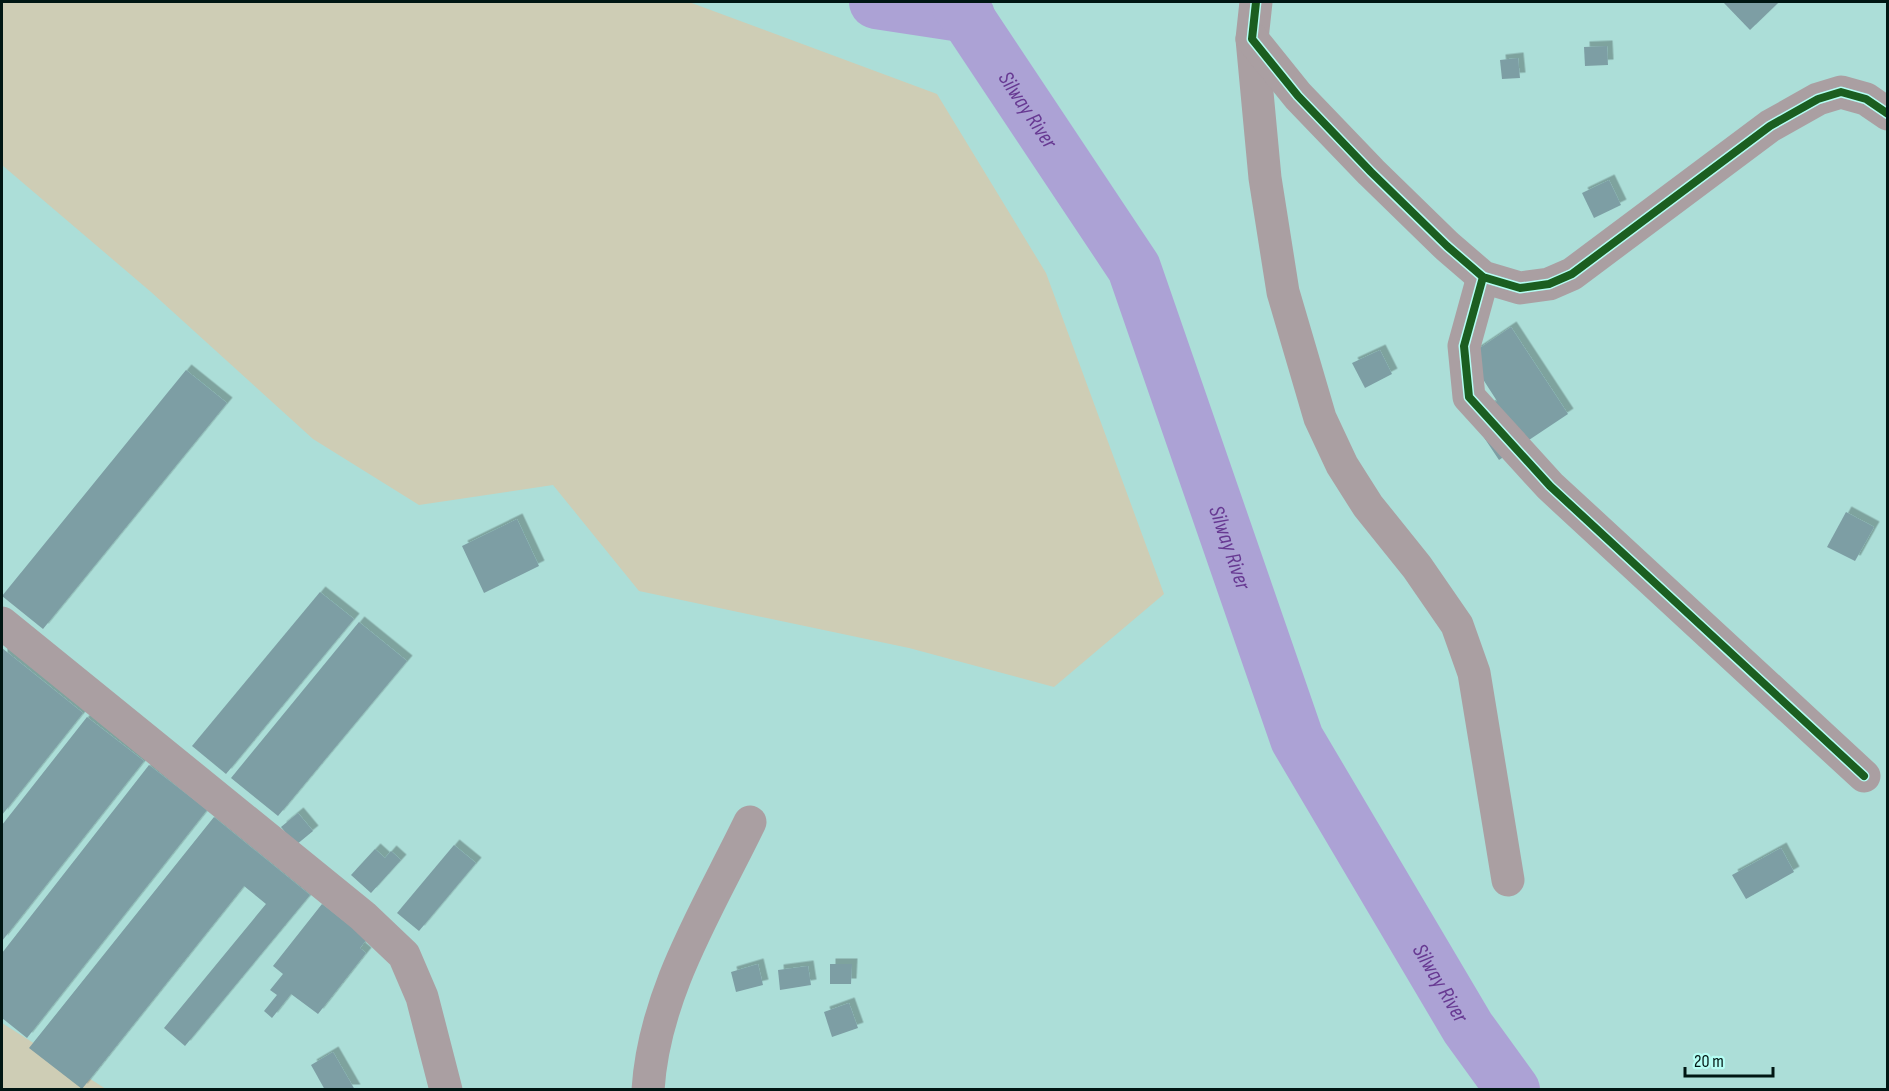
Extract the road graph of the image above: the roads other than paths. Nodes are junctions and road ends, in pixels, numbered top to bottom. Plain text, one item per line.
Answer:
1 (1256, 2) edge
2 (1252, 39) junction
3 (1887, 114) edge
4 (1483, 277) junction
5 (2, 623) edge
6 (1864, 776) dead end
7 (750, 822) dead end
8 (1508, 880) dead end
9 (446, 1089) edge
10 (648, 1089) edge

1 - 2 street
2 - 4 street
2 - 8 street
3 - 4 street
4 - 6 street
5 - 9 street
7 - 10 street

